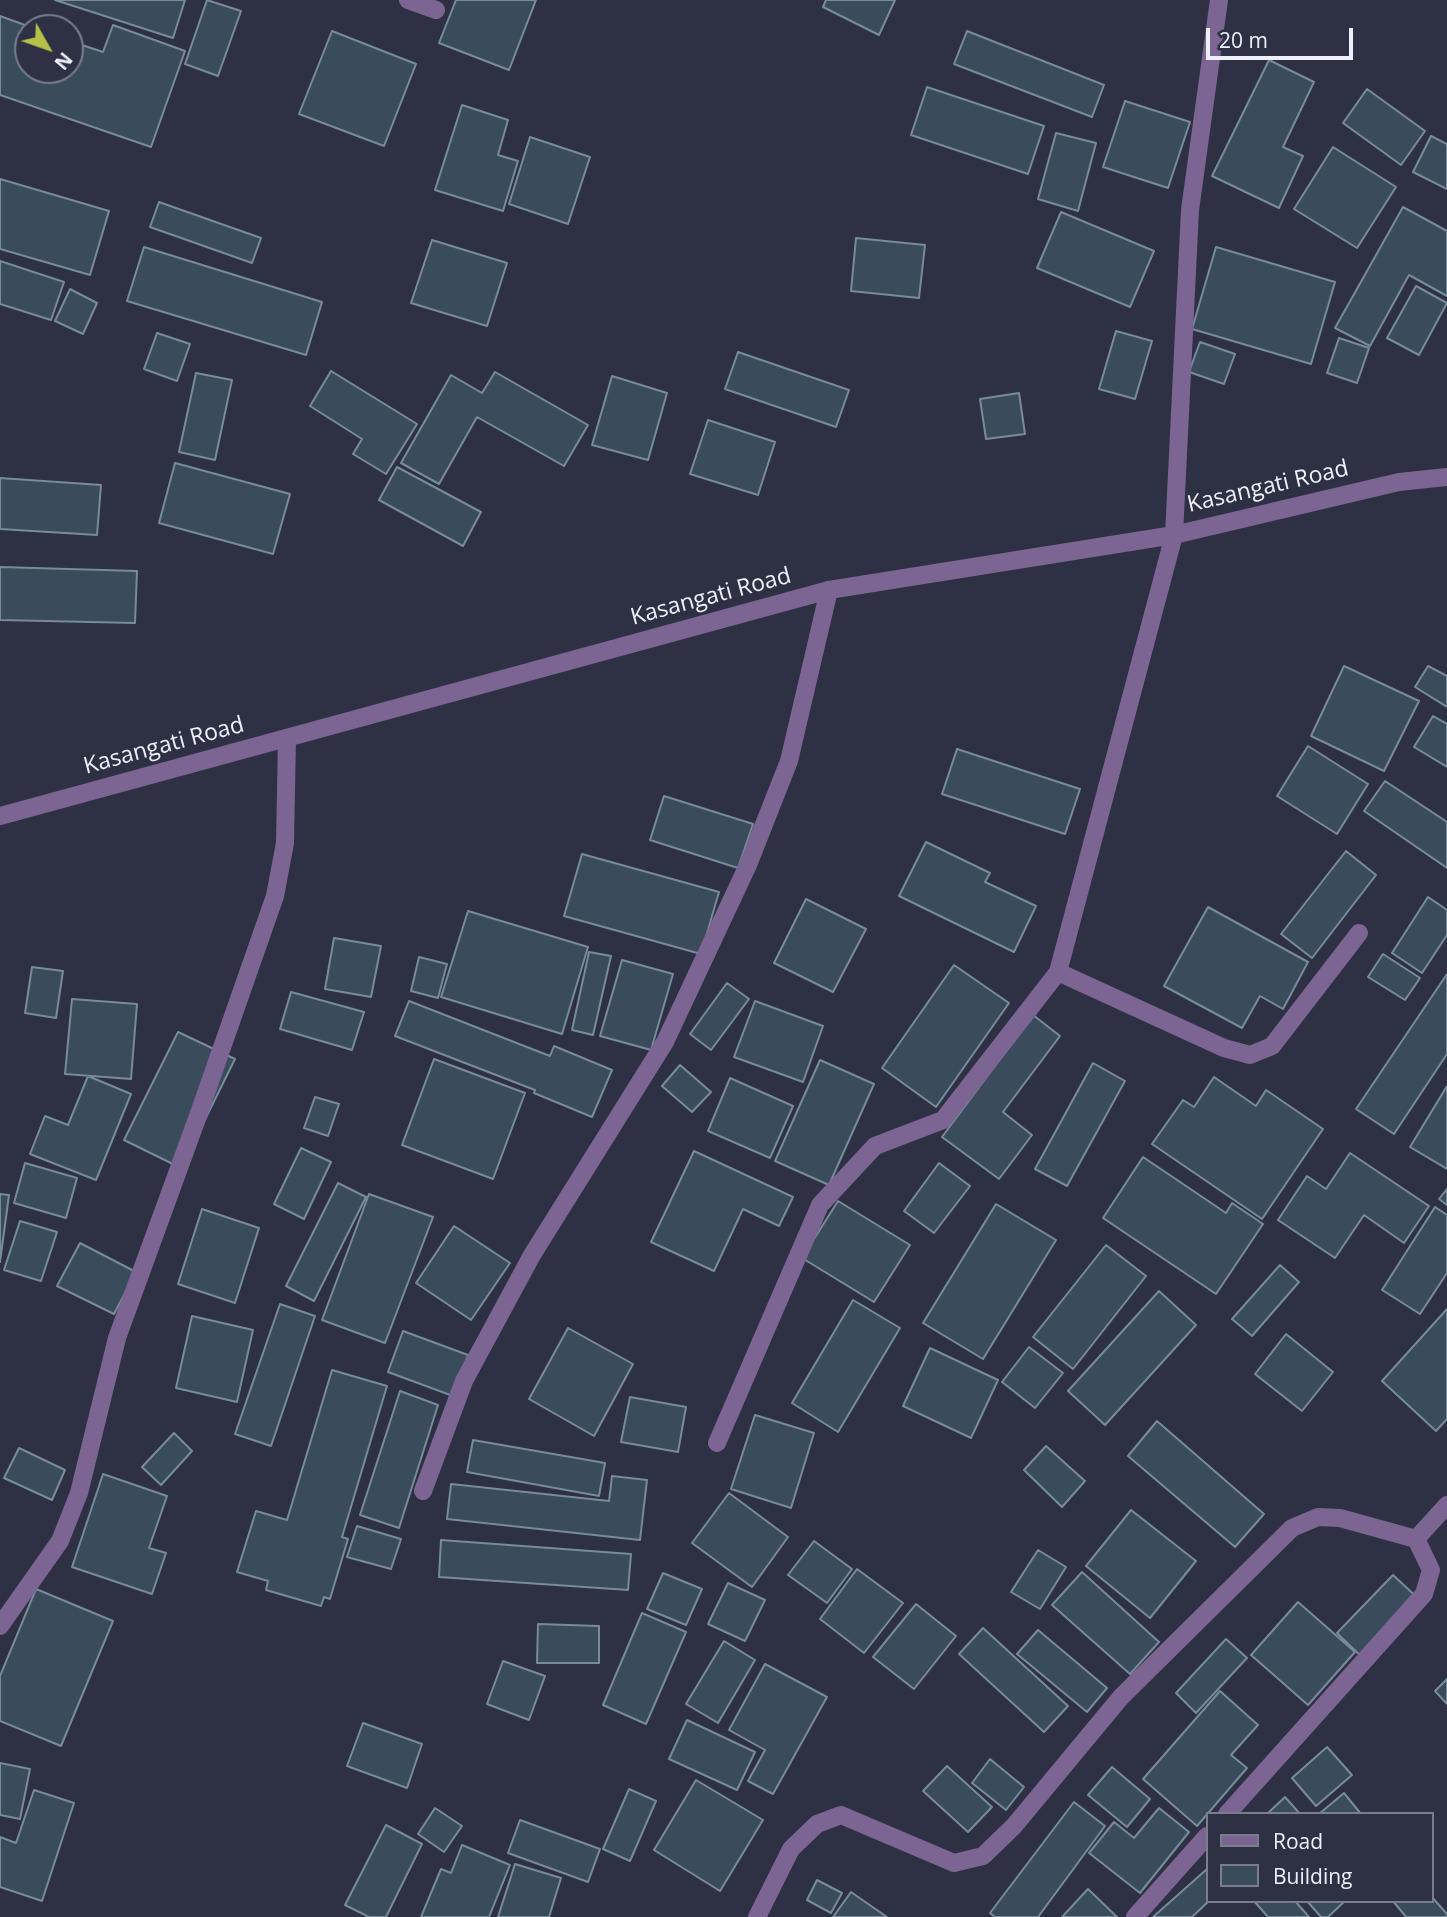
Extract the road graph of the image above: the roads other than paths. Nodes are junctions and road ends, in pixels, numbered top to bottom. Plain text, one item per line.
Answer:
1 (408, 0) edge
2 (1219, 0) edge
3 (436, 10) dead end
4 (1447, 477) edge
5 (1174, 535) junction
6 (829, 590) junction
7 (287, 738) junction
8 (0, 816) edge
9 (1359, 933) dead end
10 (1058, 972) junction
11 (717, 1443) dead end
12 (423, 1491) dead end
13 (1447, 1505) edge
14 (1416, 1539) junction
15 (0, 1626) edge
16 (1229, 1812) edge
17 (1206, 1837) edge
18 (757, 1917) edge
19 (1135, 1917) edge

1 - 3 street
2 - 5 street
4 - 5 street, Kasangati Road
5 - 6 street, Kasangati Road
5 - 10 street
6 - 7 street, Kasangati Road
6 - 12 street
7 - 8 street, Kasangati Road
7 - 15 street
9 - 10 street
10 - 11 street
13 - 14 street
14 - 16 street
14 - 18 street
17 - 19 street

